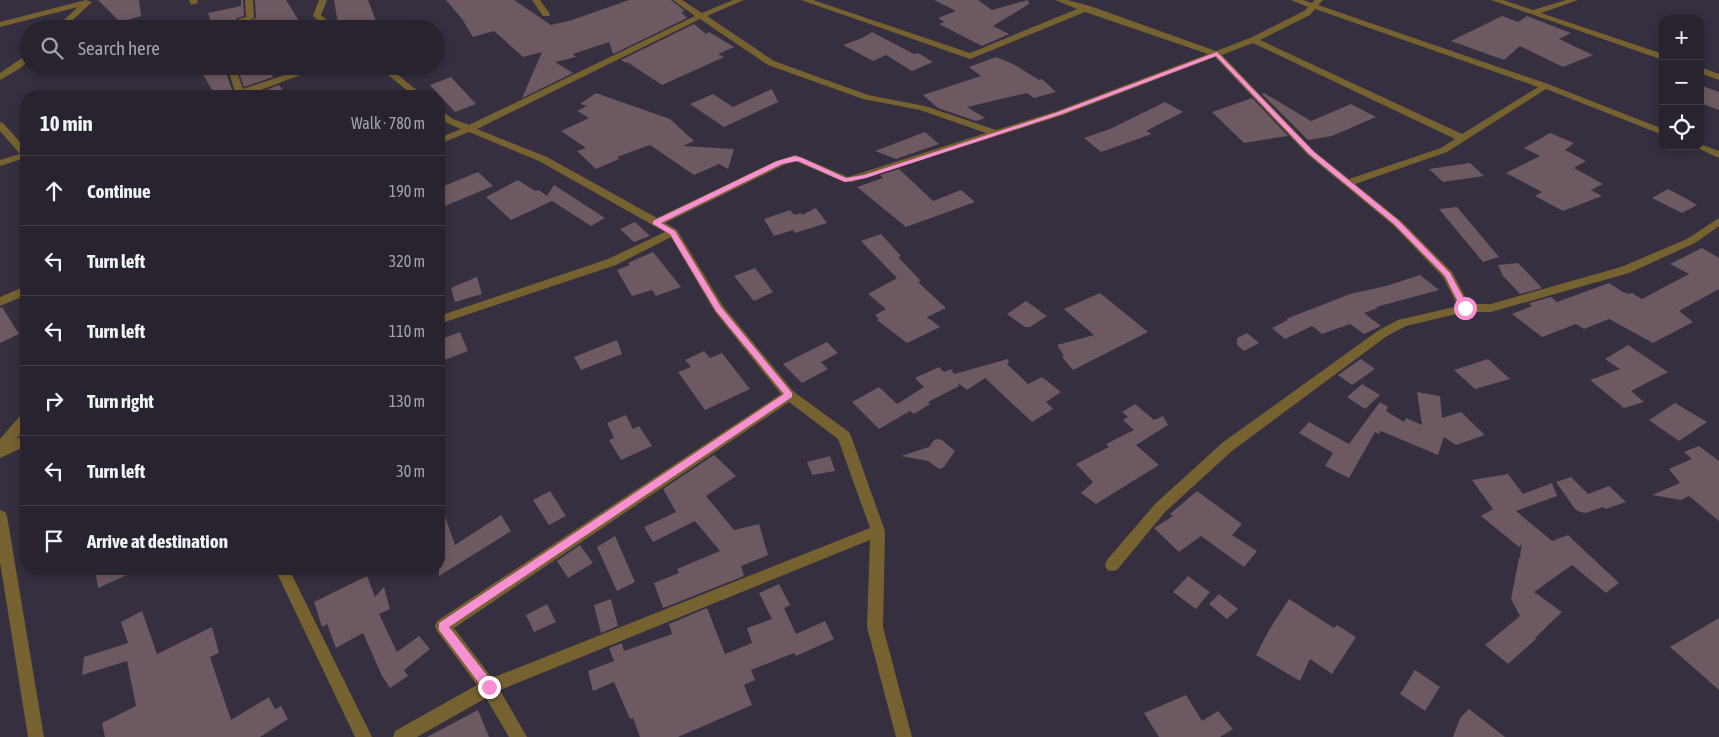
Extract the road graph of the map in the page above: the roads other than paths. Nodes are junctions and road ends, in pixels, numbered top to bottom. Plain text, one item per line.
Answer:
1 (250, 0) edge
2 (323, 0) edge
3 (536, 0) edge
4 (677, 0) edge
5 (740, 0) edge
6 (805, 0) edge
7 (1059, 0) edge
8 (1295, 0) edge
9 (1495, 0) edge
10 (1574, 0) edge
11 (88, 1) edge
12 (1317, 4) edge
13 (1088, 8) junction
14 (1533, 13) junction
15 (546, 14) dead end
16 (701, 16) junction
17 (68, 20) edge
18 (245, 20) edge
19 (322, 20) edge
20 (0, 25) edge
21 (1253, 40) junction
22 (1217, 54) junction
23 (1659, 56) edge
24 (20, 64) edge
25 (1704, 71) edge
26 (233, 75) edge
27 (295, 75) edge
28 (392, 75) edge
29 (0, 77) edge
30 (1719, 77) edge
31 (1545, 86) junction
32 (237, 90) edge
33 (252, 90) edge
34 (411, 90) edge
35 (445, 117) edge
36 (0, 125) edge
37 (469, 129) junction
38 (1659, 130) edge
39 (997, 134) junction
40 (1462, 138) junction
41 (445, 139) edge
42 (20, 149) edge
43 (1704, 149) edge
44 (1719, 155) edge
45 (20, 157) edge
46 (0, 162) edge
47 (1348, 183) junction
48 (1719, 221) edge
49 (656, 223) junction
50 (673, 232) junction
51 (20, 293) edge
52 (0, 302) edge
53 (1465, 308) junction
54 (445, 318) edge
55 (789, 395) junction
56 (20, 426) edge
57 (20, 443) edge
58 (0, 448) edge
59 (0, 454) edge
60 (0, 516) edge
61 (878, 531) junction
62 (1112, 564) dead end
63 (285, 575) edge
64 (489, 687) junction
65 (36, 737) edge
66 (364, 737) edge
67 (401, 737) edge
68 (519, 737) edge
69 (904, 737) edge

1 - 18 street
2 - 19 street
3 - 15 street
4 - 16 street
5 - 16 street
6 - 13 street
7 - 13 street
8 - 12 street
9 - 14 street
10 - 14 street
11 - 17 street
11 - 20 street
12 - 21 street
12 - 31 street
13 - 22 street
14 - 23 street
16 - 37 street
16 - 39 street
21 - 22 street
21 - 40 street
22 - 39 street
22 - 47 street
24 - 29 street
25 - 30 street
26 - 32 street
27 - 33 street
28 - 34 street
31 - 38 street
31 - 40 street
35 - 37 street
36 - 42 street
37 - 41 street
37 - 49 street
39 - 49 street
40 - 47 street
43 - 44 street
45 - 46 street
47 - 53 street
48 - 53 street
49 - 50 street
50 - 54 street
50 - 55 street
51 - 52 street
53 - 62 street
55 - 61 street
55 - 64 street
56 - 58 street
57 - 59 street
60 - 65 street
61 - 64 street
61 - 69 street
63 - 66 street
64 - 67 street
64 - 68 street

